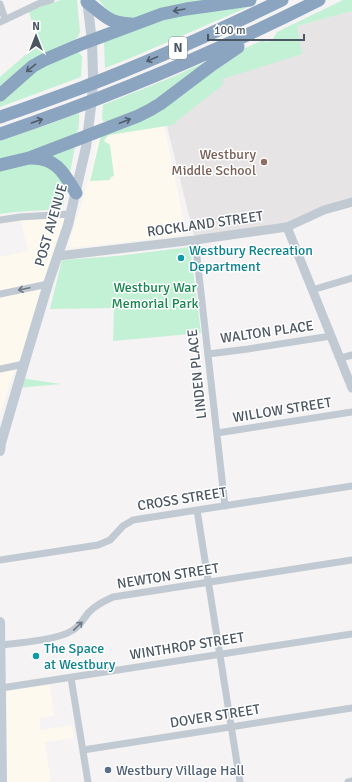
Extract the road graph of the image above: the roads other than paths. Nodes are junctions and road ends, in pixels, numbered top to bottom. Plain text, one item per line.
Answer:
1 (51, 0) edge
2 (250, 0) edge
3 (282, 0) edge
4 (319, 0) edge
5 (87, 1) edge
6 (0, 4) edge
7 (287, 16) junction
8 (2, 21) edge
9 (133, 24) junction
10 (92, 41) junction
11 (0, 95) edge
12 (0, 117) edge
13 (0, 134) edge
14 (88, 135) junction
15 (29, 158) junction
16 (0, 165) edge
17 (76, 193) junction
18 (352, 202) edge
19 (70, 214) junction
20 (0, 220) edge
21 (287, 227) junction
22 (195, 240) junction
23 (58, 256) junction
24 (352, 278) edge
25 (48, 284) junction
26 (312, 290) junction
27 (0, 294) edge
28 (331, 336) junction
29 (208, 354) junction
30 (352, 355) edge
31 (341, 358) junction
32 (24, 364) junction
33 (0, 369) edge
34 (350, 376) edge
35 (352, 388) edge
36 (352, 412) edge
37 (217, 433) junction
38 (0, 446) edge
39 (352, 486) edge
40 (225, 506) junction
41 (197, 510) junction
42 (0, 560) edge
43 (352, 560) edge
44 (208, 582) junction
45 (0, 622) edge
46 (352, 634) edge
47 (1, 645) edge
48 (220, 654) junction
49 (71, 678) junction
50 (1, 692) edge
51 (352, 708) edge
52 (231, 726) junction
53 (83, 750) junction
54 (1, 767) edge
55 (352, 781) edge
56 (2, 782) edge
57 (88, 782) edge
58 (240, 782) edge
59 (348, 782) edge

1 - 8 street
2 -> 9 highway
3 -> 12 highway, N
4 - 7 highway, N
5 - 9 highway
5 - 10 main road, POST AVENUE
6 - 8 street
13 -> 7 highway, N
14 -> 7 highway
9 - 10 highway
10 -> 11 highway
10 - 14 main road, POST AVENUE
14 - 15 highway
14 - 17 main road, POST AVENUE
15 - 16 highway
15 - 17 highway
17 - 19 main road, POST AVENUE
18 - 21 street, ROCKLAND STREET
19 - 20 street
19 - 23 main road, POST AVENUE
21 - 22 street, ROCKLAND STREET
21 - 26 street
22 - 23 street, ROCKLAND STREET
22 - 29 street, LINDEN PLACE
23 - 25 main road, POST AVENUE
24 - 26 street
25 -> 27 street
25 - 32 main road, POST AVENUE
26 - 28 street
28 - 29 street, WALTON PLACE
28 - 31 street
29 - 37 street, LINDEN PLACE
30 - 31 street
31 - 34 street
32 - 33 street
32 - 38 main road, POST AVENUE
34 - 35 street
36 - 37 street, WILLOW STREET
37 - 40 street, LINDEN PLACE
39 - 40 street, CROSS STREET
40 - 41 street, CROSS STREET
41 - 42 street, CROSS STREET
41 - 44 street
43 - 44 street, NEWTON STREET
47 -> 44 street, NEWTON STREET
44 - 48 street
45 - 47 main road
46 - 48 street, WINTHROP STREET
47 - 50 main road
48 - 49 street, WINTHROP STREET
48 - 52 street
49 - 50 street, WINTHROP STREET
49 - 53 street
50 - 54 main road
51 - 52 street, DOVER STREET
52 - 53 street, DOVER STREET
52 - 58 street
53 - 57 street
54 - 56 main road
55 - 59 street

